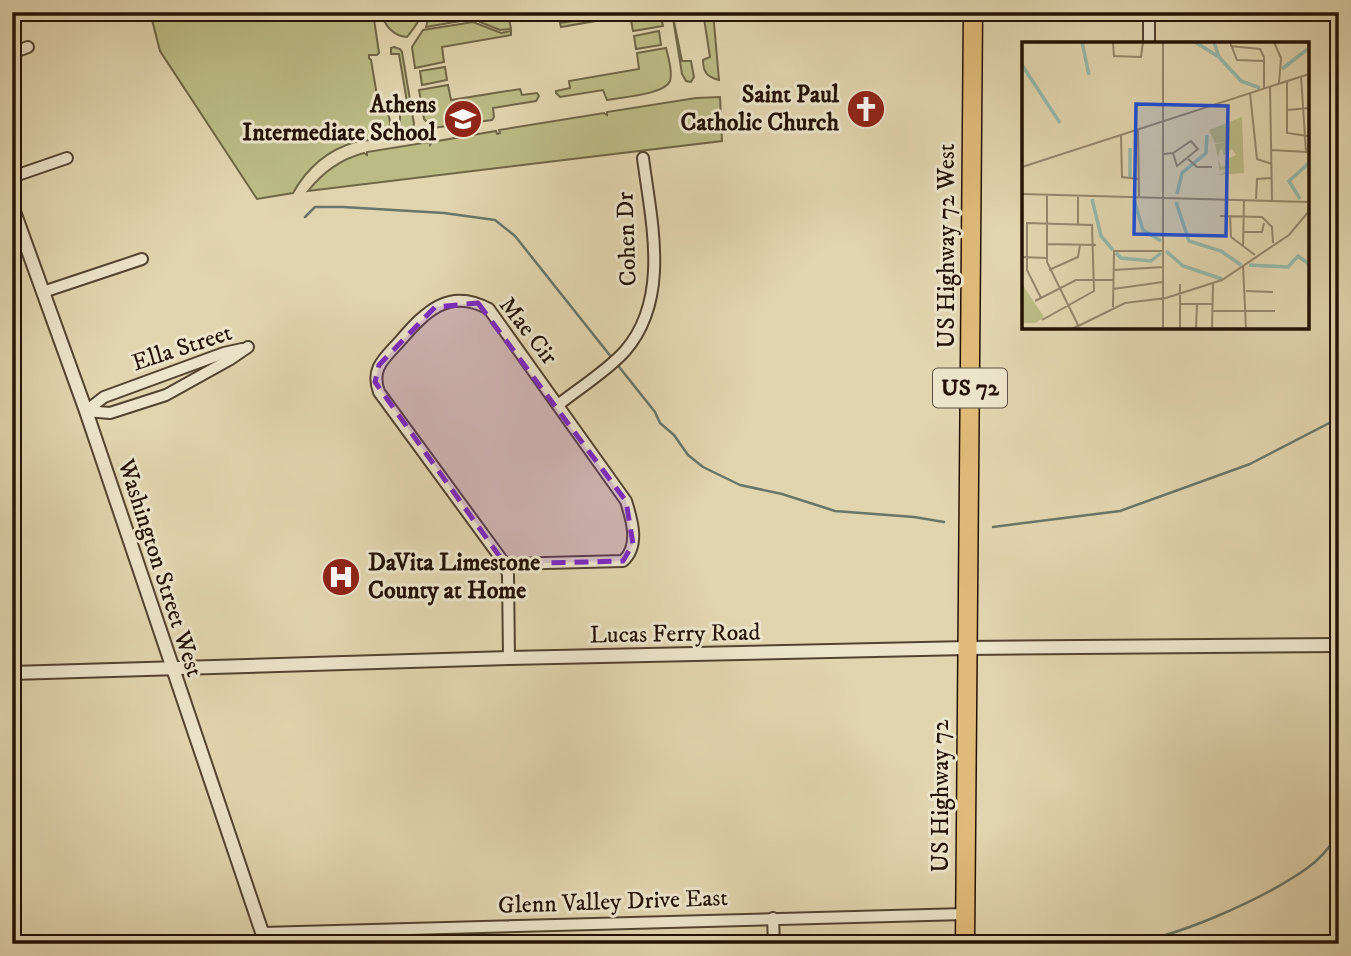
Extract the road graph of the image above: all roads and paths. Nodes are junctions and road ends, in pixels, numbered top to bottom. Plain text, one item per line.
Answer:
1 (973, 12) edge
2 (1149, 12) edge
3 (1149, 42) edge
4 (28, 47) dead end
5 (12, 53) edge
6 (67, 158) dead end
7 (643, 158) dead end
8 (12, 177) edge
9 (12, 206) edge
10 (142, 259) dead end
11 (43, 292) junction
12 (558, 405) junction
13 (86, 411) junction
14 (505, 564) junction
15 (1339, 645) edge
16 (967, 648) junction
17 (509, 658) junction
18 (172, 669) junction
19 (12, 673) edge
20 (965, 914) junction
21 (773, 918) junction
22 (264, 938) edge
23 (774, 944) edge
24 (965, 944) edge

1 - 16 highway, US Highway 72 West / US 72
2 - 3 street
4 - 5 street
6 - 8 street
7 - 12 street, Cohen Dr
9 - 11 street, Washington Street West
10 - 11 street
11 - 13 street, Washington Street West
12 - 14 street, Mae Cir
12 - 14 street, Mae Cir
13 - 13 street, Ella Street
13 - 18 street, Washington Street West
14 - 17 street
15 - 16 street, Lucas Ferry Road
16 - 17 street, Lucas Ferry Road
16 - 20 highway, US Highway 72 / US 72
17 - 18 street, Lucas Ferry Road
18 - 19 street, Lucas Ferry Road
18 - 22 street, Washington Street West
20 - 21 street, Glenn Valley Drive East
20 - 24 highway, US Highway 72 / US 72
21 - 22 street, Glenn Valley Drive East
21 - 23 street

